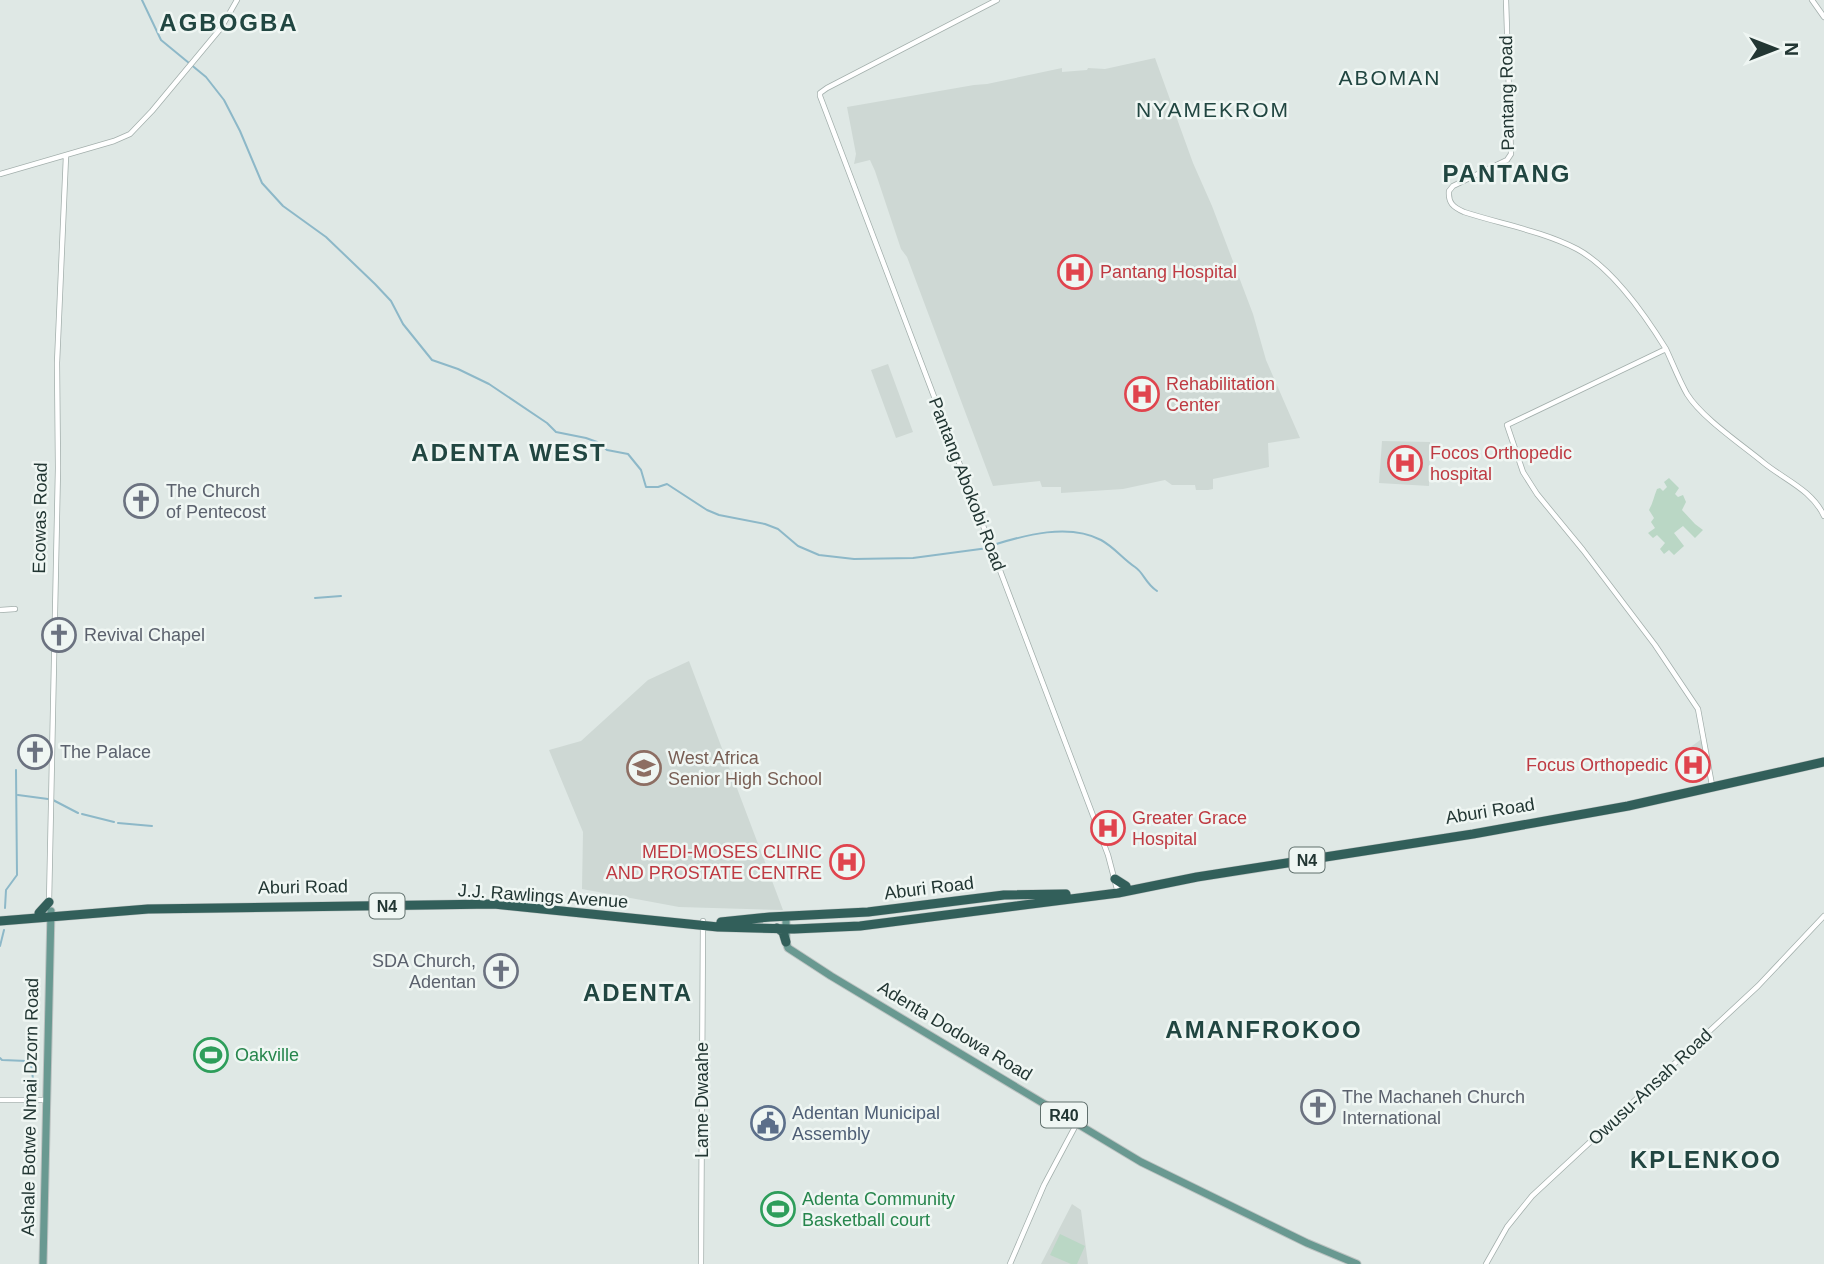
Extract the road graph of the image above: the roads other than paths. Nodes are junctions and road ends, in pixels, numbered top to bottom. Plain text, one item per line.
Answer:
1 (237, 0) edge
2 (997, 0) edge
3 (1506, 0) edge
4 (1812, 0) edge
5 (1824, 17) edge
6 (66, 156) junction
7 (0, 174) edge
8 (1666, 349) junction
9 (1824, 516) edge
10 (15, 609) dead end
11 (0, 610) edge
12 (1824, 760) edge
13 (1712, 785) junction
14 (1665, 796) junction
15 (1116, 886) junction
16 (418, 904) dead end
17 (239, 906) junction
18 (400, 906) junction
19 (47, 912) junction
20 (1824, 916) edge
21 (0, 919) edge
22 (705, 927) junction
23 (785, 927) junction
24 (51, 929) joint
25 (49, 950) junction
26 (0, 1100) edge
27 (47, 1100) junction
28 (1077, 1124) junction
29 (43, 1264) edge
30 (701, 1264) edge
31 (1010, 1264) edge
32 (1357, 1264) edge
33 (1486, 1264) edge

1 - 6 street
2 - 15 street, Pantang Abokobi Road
3 - 8 street, Pantang Road
4 - 5 street
6 - 7 street
6 - 19 street, Ecowas Road
8 - 9 street
8 - 13 street
10 - 11 street
12 - 13 highway, Aburi Road / N4
12 - 14 highway, Aburi Road / N4
13 - 14 highway, Aburi Road / N4
14 - 15 highway, Aburi Road / N4
15 - 23 highway, Aburi Road / N4
15 - 23 highway, Aburi Road / N4
16 - 18 highway
17 - 18 highway, J.J. Rawlings Avenue / N4
17 - 19 highway, J.J. Rawlings Avenue / N4
17 - 19 highway, Aburi Road / N4
17 - 22 highway, Aburi Road / N4
18 - 22 highway, J.J. Rawlings Avenue / N4
19 - 21 highway, J.J. Rawlings Avenue / N4
19 - 24 highway
19 - 25 main road
20 - 33 street, Owusu-Ansah Road
22 - 23 highway, N4
22 - 30 street, Lame Dwaahe
23 - 28 main road, Adenta Dodowa Road / R40
24 - 25 main road
25 - 27 main road, Ashale Botwe Nmai Dzorn Road
26 - 27 street
27 - 29 main road, Ashale Botwe Nmai Dzorn Road
28 - 31 street
28 - 32 main road, Adenta Dodowa Road / R40

